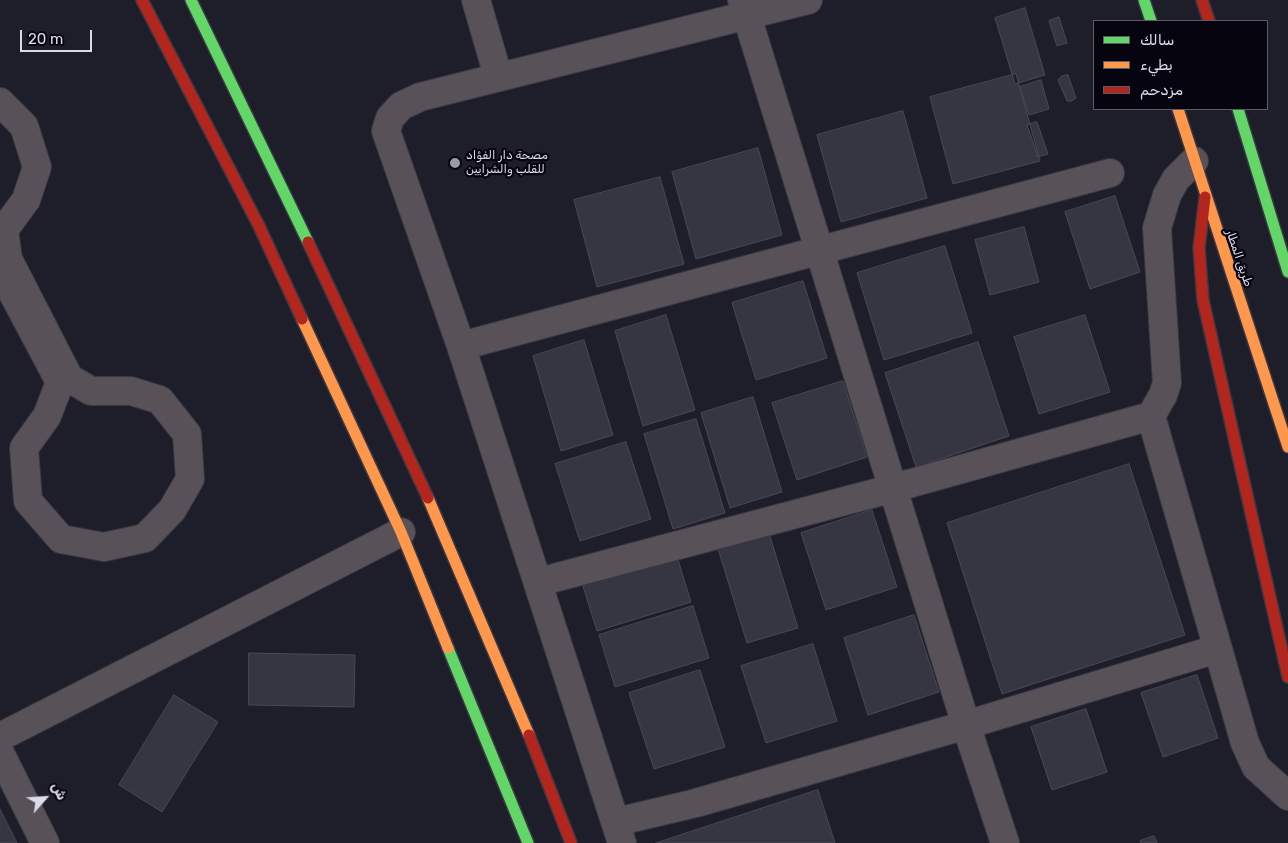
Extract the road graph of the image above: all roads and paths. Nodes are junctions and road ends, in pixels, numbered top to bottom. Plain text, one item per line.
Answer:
1 (142, 0) edge
2 (192, 0) edge
3 (199, 0) edge
4 (476, 0) edge
5 (808, 0) edge
6 (1144, 0) edge
7 (1202, 0) edge
8 (745, 8) edge
9 (199, 14) junction
10 (1151, 20) edge
11 (1209, 20) edge
12 (498, 76) junction
13 (0, 102) edge
14 (1178, 110) edge
15 (1238, 110) edge
16 (1254, 156) junction
17 (1194, 160) junction
18 (1110, 173) dead end
19 (1278, 196) dead end
20 (1204, 197) junction
21 (820, 252) junction
22 (0, 269) edge
23 (1288, 272) edge
24 (461, 346) junction
25 (1151, 416) junction
26 (1288, 447) edge
27 (894, 488) junction
28 (401, 532) junction
29 (539, 582) junction
30 (1217, 649) junction
31 (1288, 677) edge
32 (966, 725) junction
33 (0, 737) edge
34 (0, 753) edge
35 (1288, 796) edge
36 (619, 833) edge
37 (45, 843) edge
38 (528, 843) edge
39 (571, 843) edge
40 (1005, 843) edge

1 - 28 main road
2 - 9 main road
3 - 9 main road
4 - 12 street
5 - 8 street
6 - 10 main road
7 - 11 main road
8 - 12 street
8 - 21 street
9 - 39 main road
12 - 24 street
13 - 22 street
14 - 17 main road, طريق المطار
15 - 16 main road
16 - 19 main road
16 - 23 main road
17 - 20 main road, طريق المطار
17 - 25 street
18 - 21 street
20 - 26 main road, طريق المطار
20 - 31 main road
21 - 24 street
21 - 27 street
24 - 29 street
25 - 27 street
25 - 30 street
27 - 29 street
27 - 32 street
28 - 33 street
28 - 38 main road
29 - 36 street
30 - 32 street
30 - 35 street
32 - 36 street
32 - 40 street
34 - 37 street

